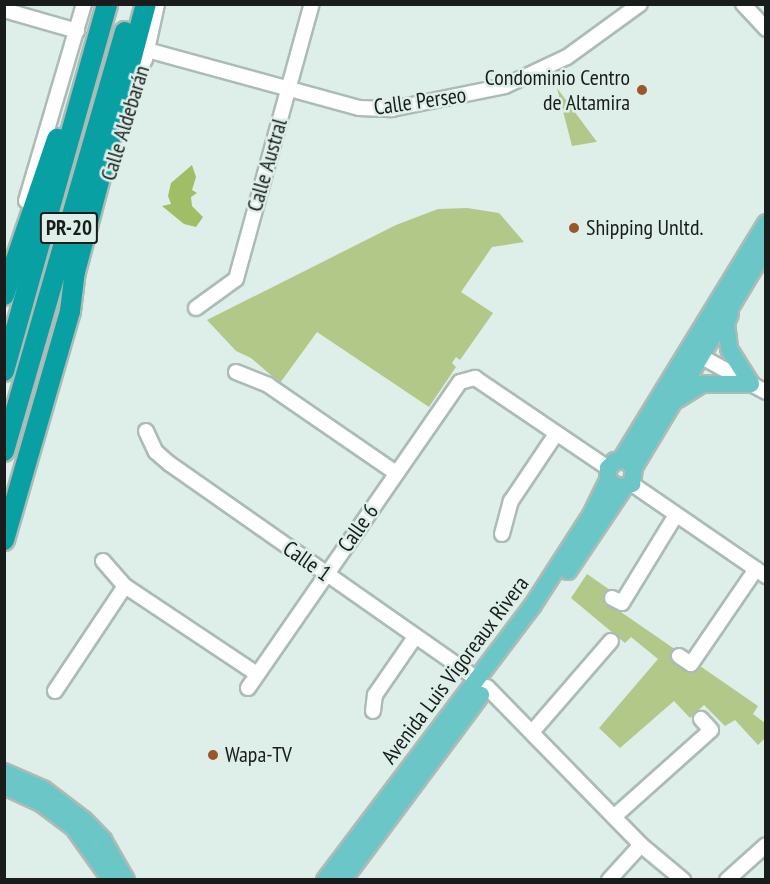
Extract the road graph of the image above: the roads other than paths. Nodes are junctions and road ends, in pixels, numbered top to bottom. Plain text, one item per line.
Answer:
1 (84, 4) edge
2 (107, 4) edge
3 (132, 4) edge
4 (146, 4) edge
5 (157, 4) edge
6 (312, 4) edge
7 (640, 4) edge
8 (743, 4) edge
9 (4, 10) edge
10 (765, 29) edge
11 (77, 31) junction
12 (147, 50) junction
13 (85, 87) junction
14 (289, 89) junction
15 (765, 223) edge
16 (765, 248) edge
17 (765, 256) edge
18 (12, 269) junction
19 (751, 273) junction
20 (4, 295) edge
21 (734, 302) junction
22 (196, 308) dead end
23 (70, 311) junction
24 (700, 356) junction
25 (4, 371) edge
26 (236, 372) dead end
27 (758, 388) edge
28 (671, 405) junction
29 (146, 431) dead end
30 (556, 434) junction
31 (4, 451) edge
32 (396, 473) junction
33 (621, 475) junction
34 (676, 515) junction
35 (502, 534) dead end
36 (4, 540) edge
37 (103, 561) dead end
38 (761, 572) edge
39 (325, 574) junction
40 (125, 586) junction
41 (612, 597) dead end
42 (415, 637) junction
43 (611, 641) dead end
44 (679, 656) dead end
45 (257, 674) junction
46 (483, 683) junction
47 (248, 688) dead end
48 (55, 690) dead end
49 (373, 711) dead end
50 (701, 719) dead end
51 (533, 730) junction
52 (4, 772) edge
53 (4, 786) edge
54 (616, 815) junction
55 (641, 845) junction
56 (765, 845) edge
57 (104, 876) edge
58 (126, 879) edge
59 (325, 879) edge
60 (343, 879) edge
61 (609, 879) edge
62 (683, 879) edge
63 (727, 879) edge

1 - 11 street
2 - 13 highway, PR-20
3 - 31 highway, PR-20
4 - 23 highway
5 - 12 street, Calle Aldebarán
6 - 14 street, Calle Austral
7 - 14 street, Calle Perseo
8 - 10 street
9 - 11 street
11 - 18 street
12 - 14 street, Calle Perseo
12 - 23 street, Calle Aldebarán
13 - 18 highway
13 - 25 highway, PR-20
14 - 22 street, Calle Austral
15 - 33 main road, Avenida Luis Vigoreaux Rivera
16 - 19 main road, Avenida Luis Vigoreaux Rivera
17 - 19 main road
18 - 20 highway
19 - 21 main road, Avenida Luis Vigoreaux Rivera
21 - 24 main road, Avenida Luis Vigoreaux Rivera
21 - 27 main road
23 - 36 highway
24 - 27 street
24 - 28 main road, Avenida Luis Vigoreaux Rivera
26 - 32 street
27 - 28 main road
28 - 33 main road, Avenida Luis Vigoreaux Rivera
29 - 39 street, Calle 1
30 - 32 street, Calle 6
30 - 33 street
30 - 35 street
32 - 39 street, Calle 6
33 - 34 street
33 - 46 main road, Avenida Luis Vigoreaux Rivera
34 - 38 street
34 - 41 street
37 - 40 street
38 - 44 street
39 - 42 street, Calle 1
39 - 45 street, Calle 6
40 - 45 street
40 - 48 street
42 - 46 street, Calle 1
42 - 49 street
43 - 51 street
45 - 47 street, Calle 6
46 - 51 street, Calle 1
46 - 59 main road, Avenida Luis Vigoreaux Rivera
46 - 60 main road, Avenida Luis Vigoreaux Rivera
50 - 54 street
51 - 54 street, Calle 1
52 - 58 main road
53 - 57 main road
54 - 55 street, Calle 1
55 - 61 street
55 - 62 street, Calle 1
56 - 63 street

